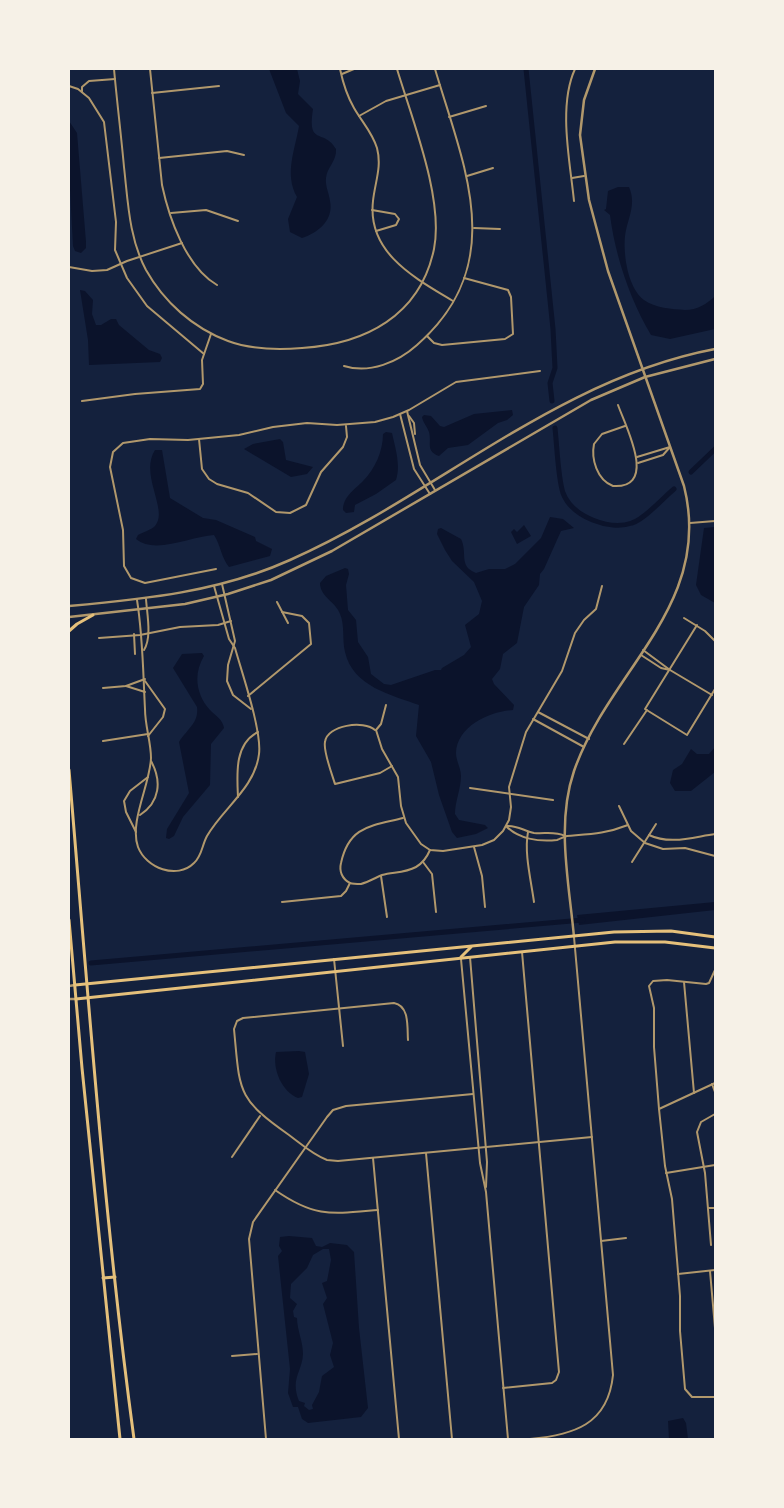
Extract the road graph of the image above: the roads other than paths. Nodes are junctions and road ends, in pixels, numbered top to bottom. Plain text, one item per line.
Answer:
1 (114, 69) edge
2 (150, 69) edge
3 (340, 69) edge
4 (354, 69) edge
5 (397, 69) edge
6 (435, 69) edge
7 (575, 69) edge
8 (595, 69) edge
9 (341, 74) junction
10 (115, 79) junction
11 (440, 85) junction
12 (69, 86) edge
13 (219, 86) dead end
14 (82, 92) junction
15 (152, 93) junction
16 (405, 95) junction
17 (486, 106) dead end
18 (359, 116) junction
19 (449, 116) junction
20 (244, 154) dead end
21 (159, 158) junction
22 (493, 168) dead end
23 (466, 176) junction
24 (584, 176) junction
25 (572, 178) junction
26 (574, 201) dead end
27 (372, 210) junction
28 (170, 213) junction
29 (238, 221) dead end
30 (474, 228) junction
31 (500, 229) dead end
32 (376, 231) junction
33 (182, 242) junction
34 (140, 256) junction
35 (120, 264) junction
36 (69, 267) edge
37 (464, 278) junction
38 (422, 282) junction
39 (216, 285) dead end
40 (453, 302) junction
41 (212, 334) junction
42 (427, 336) junction
43 (715, 348) edge
44 (204, 354) junction
45 (715, 359) edge
46 (344, 366) dead end
47 (642, 368) junction
48 (540, 371) dead end
49 (645, 377) junction
50 (82, 402) dead end
51 (618, 405) dead end
52 (407, 411) junction
53 (400, 414) junction
54 (346, 424) junction
55 (625, 426) junction
56 (199, 439) junction
57 (670, 446) junction
58 (637, 457) junction
59 (638, 462) junction
60 (430, 483) junction
61 (424, 486) junction
62 (435, 491) junction
63 (430, 494) junction
64 (715, 521) edge
65 (690, 523) junction
66 (216, 569) dead end
67 (222, 584) junction
68 (214, 586) junction
69 (602, 586) dead end
70 (224, 595) junction
71 (217, 597) junction
72 (146, 599) junction
73 (137, 600) junction
74 (277, 602) dead end
75 (69, 606) edge
76 (147, 609) junction
77 (139, 610) junction
78 (282, 612) junction
79 (93, 615) junction
80 (69, 617) edge
81 (684, 618) dead end
82 (231, 621) junction
83 (288, 623) dead end
84 (224, 624) junction
85 (697, 625) junction
86 (69, 631) edge
87 (148, 633) junction
88 (134, 634) junction
89 (140, 635) junction
90 (99, 638) dead end
91 (715, 641) edge
92 (235, 648) junction
93 (144, 650) junction
94 (644, 650) junction
95 (136, 654) dead end
96 (641, 654) junction
97 (670, 670) junction
98 (145, 680) junction
99 (126, 686) junction
100 (103, 688) dead end
101 (715, 689) edge
102 (145, 692) junction
103 (248, 696) junction
104 (712, 696) junction
105 (386, 705) dead end
106 (251, 709) junction
107 (647, 710) junction
108 (537, 712) junction
109 (533, 719) junction
110 (376, 730) junction
111 (258, 732) junction
112 (148, 735) junction
113 (589, 739) junction
114 (103, 741) dead end
115 (624, 744) dead end
116 (584, 748) junction
117 (151, 761) junction
118 (392, 766) junction
119 (69, 770) edge
120 (148, 777) junction
121 (470, 788) dead end
122 (509, 793) junction
123 (238, 797) junction
124 (70, 800) edge
125 (553, 800) dead end
126 (619, 806) dead end
127 (139, 816) junction
128 (404, 818) junction
129 (656, 824) dead end
130 (628, 825) junction
131 (506, 826) junction
132 (136, 832) junction
133 (528, 832) junction
134 (715, 834) edge
135 (650, 835) junction
136 (565, 836) junction
137 (527, 838) junction
138 (645, 843) junction
139 (474, 847) junction
140 (430, 850) junction
141 (715, 856) edge
142 (423, 862) junction
143 (632, 862) dead end
144 (381, 876) junction
145 (350, 883) junction
146 (282, 902) dead end
147 (534, 902) dead end
148 (485, 907) dead end
149 (436, 912) dead end
150 (387, 916) dead end
151 (69, 920) edge
152 (574, 937) junction
153 (715, 937) edge
154 (472, 946) junction
155 (575, 946) junction
156 (715, 948) edge
157 (522, 951) junction
158 (470, 956) junction
159 (461, 957) junction
160 (334, 959) junction
161 (715, 970) edge
162 (335, 971) junction
163 (684, 982) junction
164 (88, 984) junction
165 (74, 985) junction
166 (69, 986) edge
167 (89, 997) junction
168 (69, 999) edge
169 (76, 999) junction
170 (339, 1009) junction
171 (408, 1040) dead end
172 (343, 1046) dead end
173 (714, 1084) edge
174 (715, 1092) edge
175 (694, 1093) junction
176 (473, 1094) junction
177 (659, 1109) junction
178 (715, 1114) edge
179 (261, 1116) junction
180 (592, 1137) junction
181 (539, 1142) junction
182 (305, 1147) junction
183 (486, 1147) junction
184 (478, 1148) junction
185 (426, 1153) junction
186 (232, 1157) dead end
187 (373, 1158) junction
188 (715, 1165) edge
189 (703, 1166) junction
190 (666, 1173) junction
191 (275, 1190) junction
192 (486, 1192) junction
193 (708, 1208) junction
194 (715, 1208) edge
195 (378, 1210) junction
196 (626, 1238) dead end
197 (601, 1241) junction
198 (711, 1245) dead end
199 (715, 1270) edge
200 (710, 1271) junction
201 (678, 1274) junction
202 (115, 1277) junction
203 (103, 1278) junction
204 (715, 1328) edge
205 (259, 1354) junction
206 (232, 1356) dead end
207 (503, 1388) junction
208 (715, 1397) edge
209 (120, 1439) edge
210 (134, 1439) edge
211 (266, 1439) edge
212 (399, 1439) edge
213 (452, 1439) edge
214 (508, 1439) edge
215 (530, 1439) edge

1 - 10 street
2 - 15 street
3 - 9 street
4 - 9 street
5 - 16 street
6 - 11 street
7 - 25 street
8 - 24 street
9 - 18 street
10 - 14 street
10 - 34 street
11 - 16 street
11 - 19 street
12 - 14 street
13 - 15 street
14 - 35 street
15 - 21 street
16 - 18 street
16 - 38 street
17 - 19 street
18 - 27 street
19 - 23 street
20 - 21 street
21 - 28 street
22 - 23 street
23 - 30 street
24 - 25 street
24 - 47 street
25 - 26 street
27 - 32 street
27 - 32 street
28 - 29 street
28 - 33 street
30 - 31 street
30 - 37 street
32 - 38 street
33 - 34 street
33 - 39 street
34 - 35 street
34 - 41 street
35 - 36 street
35 - 44 street
37 - 40 street
37 - 42 street
38 - 40 street
38 - 41 street
40 - 42 street
41 - 44 street
42 - 46 street
43 - 47 street
44 - 50 street
45 - 49 street
47 - 49 street
47 - 60 street
48 - 52 street
49 - 57 street
49 - 62 street
51 - 55 street
52 - 53 street
52 - 60 street
53 - 54 street
53 - 61 street
54 - 56 street
54 - 56 street
55 - 58 street
55 - 59 street
56 - 66 street
57 - 58 street
57 - 59 street
57 - 65 street
58 - 59 street
60 - 61 street
60 - 62 street
61 - 63 street
61 - 67 street
62 - 63 street
63 - 70 street
64 - 65 street
65 - 94 street
67 - 68 street
67 - 70 street
68 - 71 street
68 - 72 street
69 - 108 street
70 - 71 street
70 - 82 street
71 - 76 street
71 - 84 street
72 - 73 street
72 - 76 street
73 - 75 street
73 - 77 street
74 - 78 street
76 - 77 street
76 - 87 street
77 - 79 street
77 - 89 street
78 - 83 street
78 - 103 street
79 - 80 street
79 - 86 main road
81 - 85 street
82 - 84 street
82 - 92 street
84 - 87 street
84 - 92 street
85 - 91 street
85 - 97 street
87 - 89 street
87 - 93 street
88 - 89 street
88 - 90 street
88 - 95 street
89 - 93 street
92 - 103 street
92 - 106 street
93 - 98 street
94 - 96 street
94 - 97 street
96 - 97 street
96 - 113 street
97 - 104 street
97 - 107 street
98 - 99 street
98 - 102 street
98 - 112 street
99 - 100 street
99 - 102 street
101 - 104 street
102 - 112 street
103 - 106 street
104 - 107 street
105 - 110 street
106 - 111 street
107 - 115 street
108 - 109 street
108 - 113 street
109 - 116 street
109 - 122 street
110 - 118 street
110 - 118 street
111 - 123 street
111 - 123 street
112 - 114 street
112 - 117 street
113 - 116 street
116 - 136 street
117 - 120 street
117 - 127 street
118 - 128 street
119 - 124 main road
120 - 127 street
120 - 132 street
121 - 122 street
122 - 125 street
122 - 131 street
123 - 132 street
124 - 164 main road
126 - 130 street
127 - 132 street
128 - 140 street
128 - 145 street
129 - 135 street
130 - 136 street
130 - 138 street
131 - 133 street
131 - 137 street
131 - 139 street
133 - 136 street
133 - 137 street
134 - 135 street
135 - 138 street
136 - 137 street
136 - 152 street
137 - 147 street
138 - 141 street
138 - 143 street
139 - 140 street
139 - 148 street
140 - 142 street
142 - 144 street
142 - 149 street
144 - 145 street
144 - 150 street
145 - 146 street
151 - 165 main road
152 - 153 main road
152 - 154 main road
152 - 155 street
154 - 159 main road
154 - 160 main road
155 - 156 main road
155 - 157 main road
155 - 180 street
157 - 158 main road
157 - 181 street
158 - 159 main road
158 - 183 street
159 - 162 main road
159 - 176 street
160 - 162 street
160 - 164 main road
161 - 163 street
162 - 167 main road
162 - 170 street
163 - 175 street
163 - 177 street
164 - 165 main road
164 - 167 main road
165 - 166 street
165 - 169 main road
167 - 169 main road
167 - 202 main road
168 - 169 street
169 - 203 main road
170 - 171 street
170 - 172 street
170 - 179 street
173 - 174 street
173 - 175 street
175 - 177 street
176 - 182 street
176 - 184 street
177 - 190 street
178 - 189 street
179 - 182 street
179 - 186 street
180 - 181 street
180 - 197 street
181 - 183 street
181 - 207 street
182 - 187 street
182 - 191 street
183 - 184 street
183 - 192 street
184 - 185 street
184 - 192 street
185 - 187 street
185 - 213 street
187 - 195 street
188 - 189 street
189 - 190 street
189 - 193 street
190 - 201 street
191 - 195 street
191 - 205 street
192 - 207 street
193 - 194 street
193 - 198 street
195 - 212 street
196 - 197 street
197 - 215 street
199 - 200 street
200 - 201 street
200 - 204 street
201 - 208 street
202 - 203 main road
202 - 210 main road
203 - 209 main road
205 - 206 street
205 - 211 street
207 - 214 street

